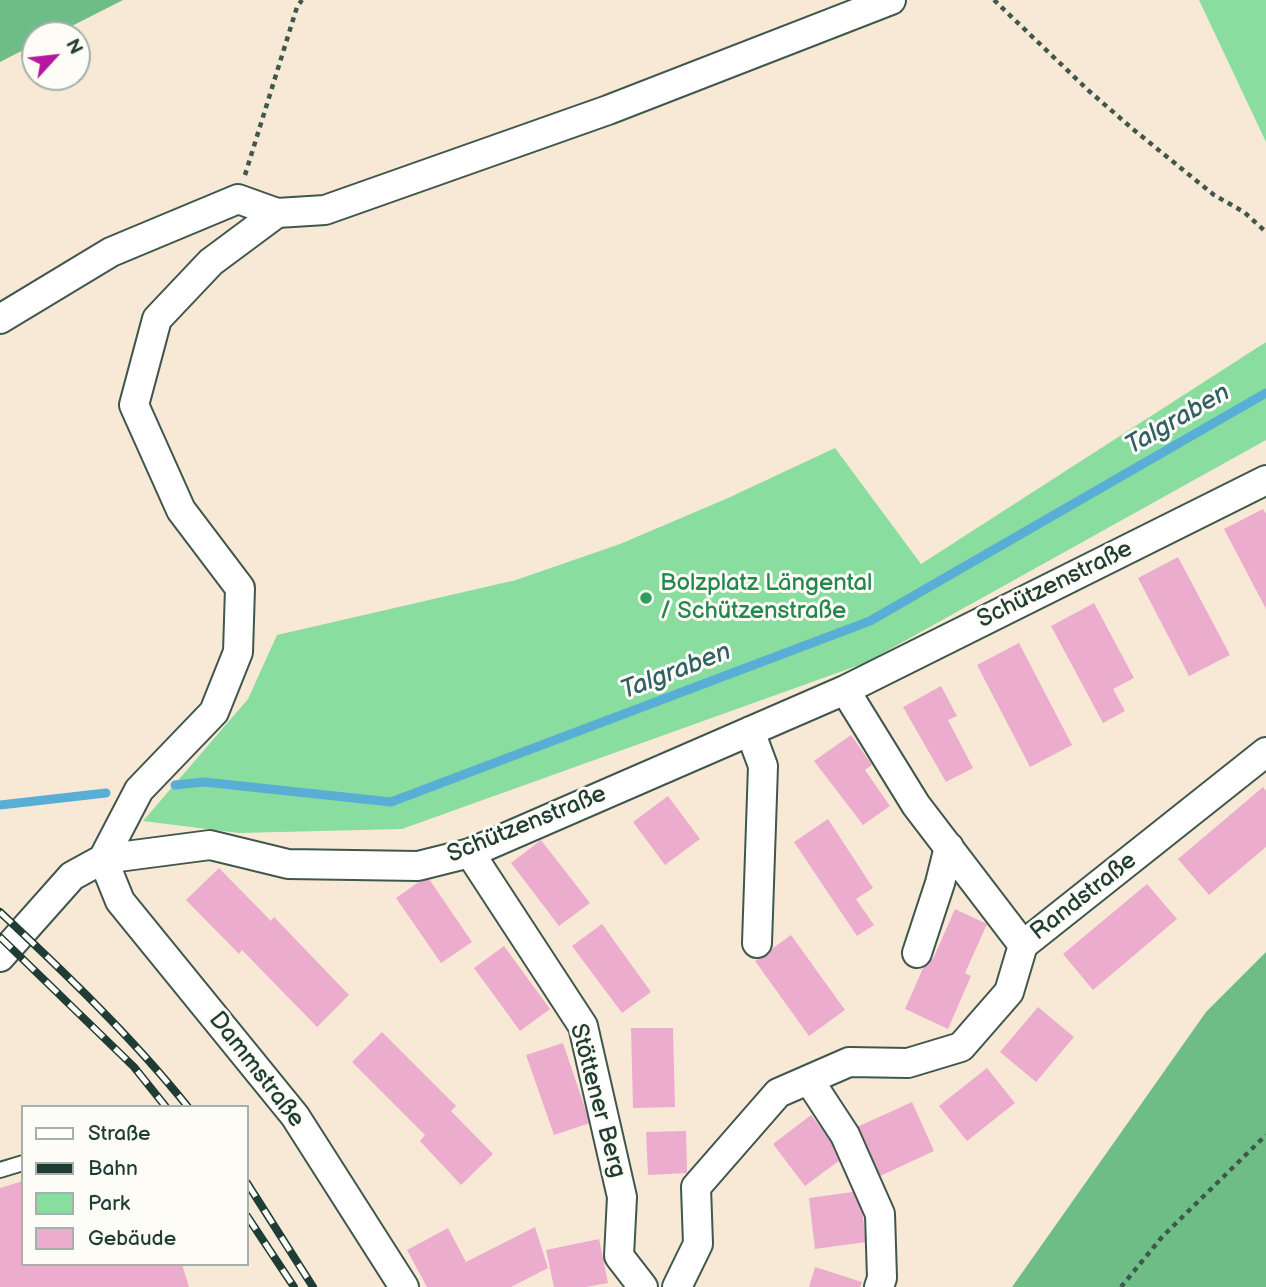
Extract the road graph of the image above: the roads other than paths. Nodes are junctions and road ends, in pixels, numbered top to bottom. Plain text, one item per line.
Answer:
1 (891, 0) edge
2 (277, 213) junction
3 (0, 320) edge
4 (1266, 480) edge
5 (845, 690) junction
6 (750, 731) junction
7 (1266, 752) edge
8 (949, 847) junction
9 (470, 853) junction
10 (103, 859) junction
11 (757, 943) dead end
12 (1023, 944) junction
13 (917, 953) dead end
14 (0, 957) edge
15 (809, 1080) junction
16 (21, 1164) edge
17 (0, 1170) edge
18 (404, 1287) edge
19 (643, 1287) edge
20 (677, 1287) edge
21 (879, 1287) edge

1 - 2 street
2 - 3 street
2 - 10 street
4 - 5 street, Schützenstraße
5 - 6 street, Schützenstraße
5 - 8 street
6 - 9 street, Schützenstraße
6 - 11 street
7 - 12 street, Randstraße
8 - 12 street
8 - 13 street
9 - 10 street, Schützenstraße
9 - 19 street, Stöttener Berg
10 - 14 street, Schützenstraße
10 - 18 street, Dammstraße
12 - 15 street, Randstraße
15 - 20 street, Randstraße
15 - 21 street
16 - 17 lane

